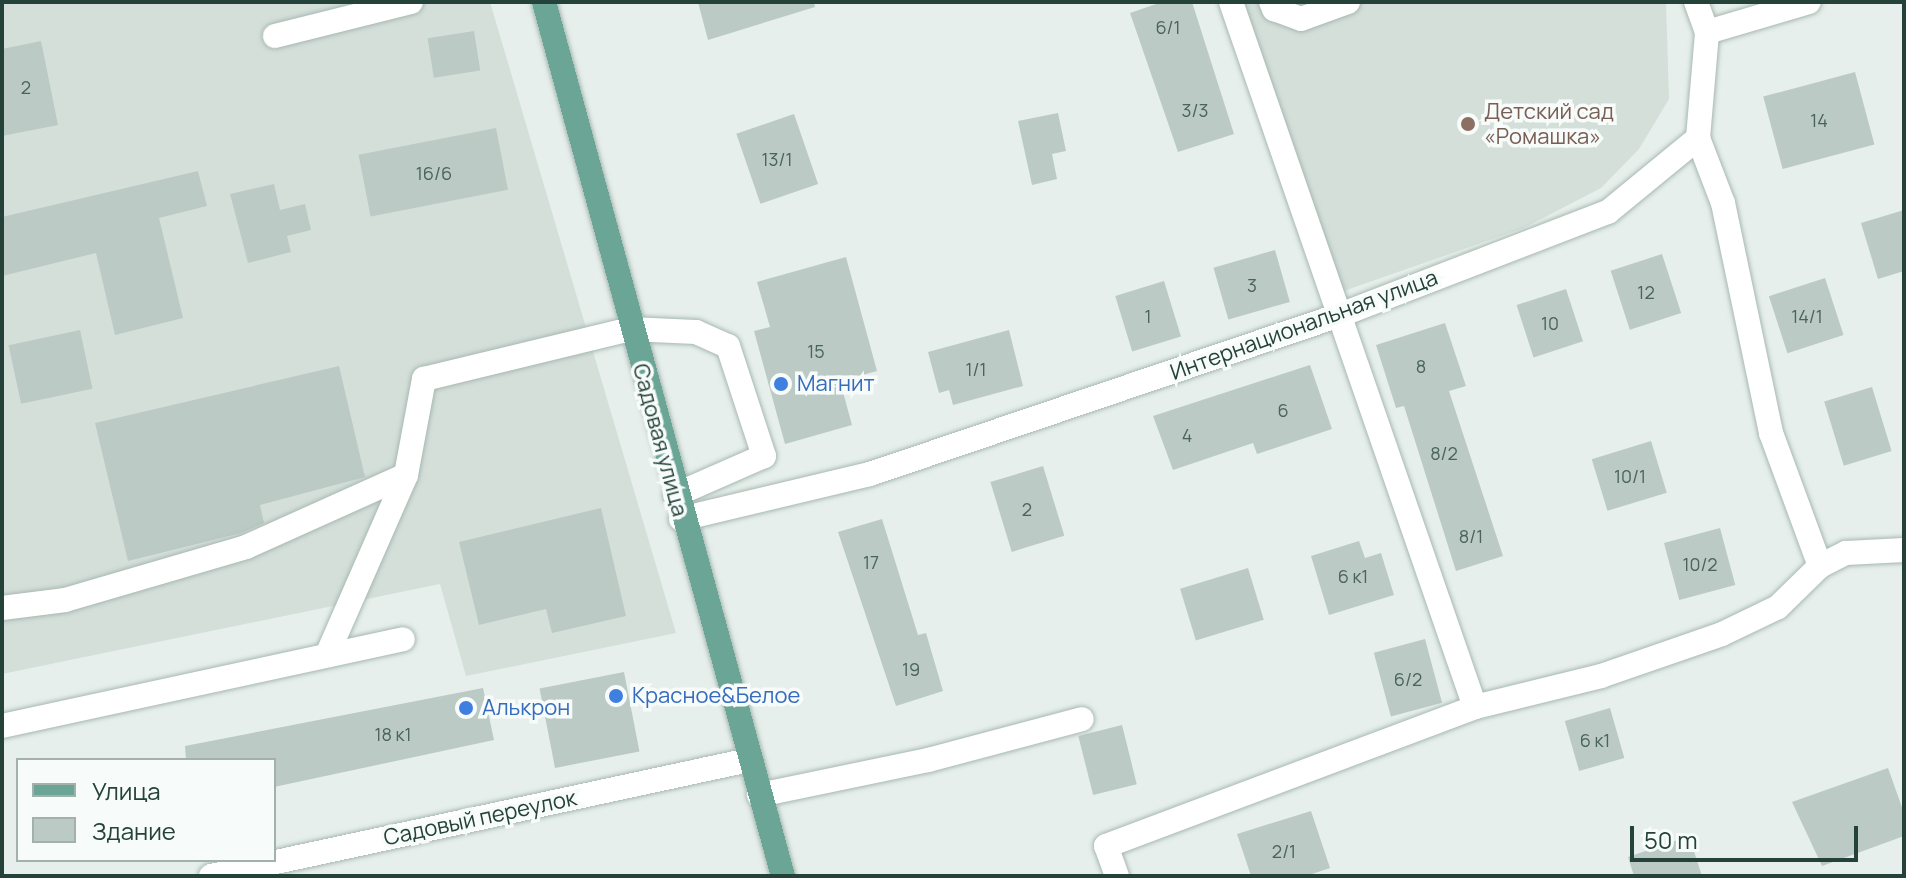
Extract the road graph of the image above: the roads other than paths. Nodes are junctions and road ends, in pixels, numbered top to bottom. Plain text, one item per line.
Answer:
1 (411, 2) edge
2 (544, 2) edge
3 (1231, 2) edge
4 (1271, 2) edge
5 (1348, 2) edge
6 (1696, 2) edge
7 (1809, 2) edge
8 (1707, 32) junction
9 (275, 36) dead end
10 (1698, 138) junction
11 (1343, 314) junction
12 (630, 329) junction
13 (406, 475) junction
14 (675, 495) junction
15 (681, 519) junction
16 (1904, 550) edge
17 (1820, 566) junction
18 (2, 608) edge
19 (403, 639) dead end
20 (327, 655) junction
21 (1475, 707) junction
22 (1082, 719) dead end
23 (2, 726) edge
24 (749, 760) junction
25 (759, 795) junction
26 (276, 862) edge
27 (276, 862) edge
28 (211, 876) edge
29 (783, 876) edge
30 (1117, 876) edge

1 - 9 street
2 - 12 main road, Садовая улица
3 - 11 street
4 - 5 street
6 - 8 street
7 - 8 street
8 - 10 street
10 - 11 street, Интернациональная улица
10 - 17 street
11 - 15 street, Интернациональная улица
11 - 21 street
12 - 13 street
12 - 14 main road, Садовая улица
12 - 14 street
13 - 18 street
13 - 20 street
14 - 15 main road, Садовая улица
15 - 24 main road, Садовая улица
16 - 17 street
17 - 21 street
19 - 20 street
20 - 23 street
21 - 30 street
22 - 25 street
24 - 25 main road, Садовая улица
24 - 26 street, Садовый переулок
25 - 29 main road, Садовая улица
27 - 28 street, Садовый переулок

